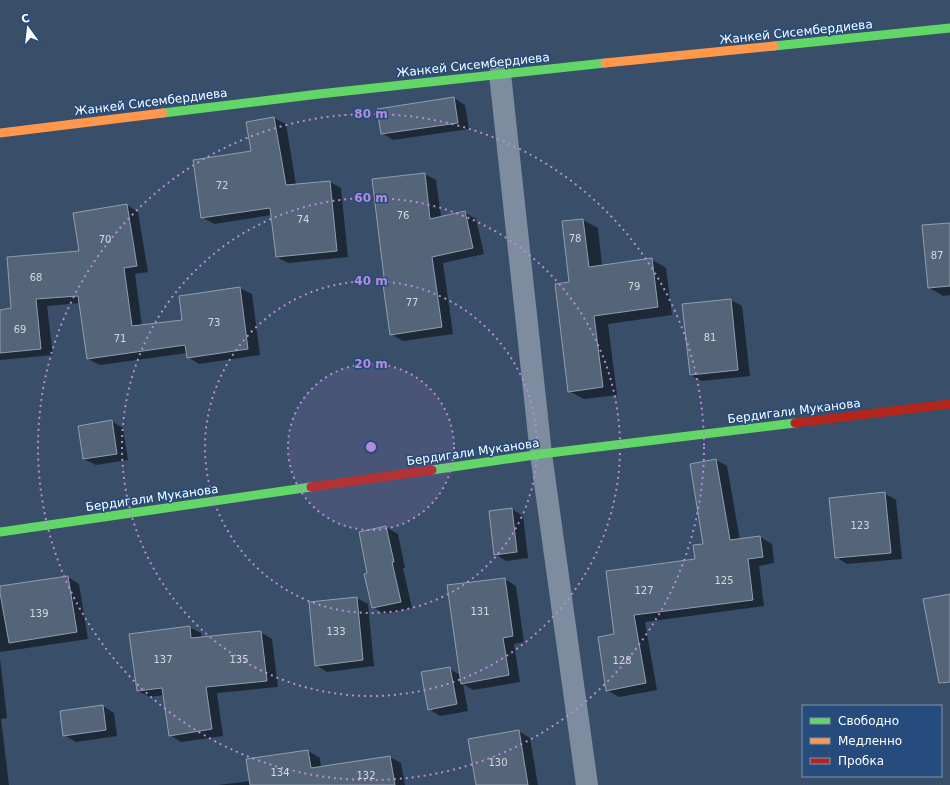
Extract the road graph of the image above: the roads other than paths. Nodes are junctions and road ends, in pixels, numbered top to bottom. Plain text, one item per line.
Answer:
1 (950, 28) edge
2 (500, 74) junction
3 (0, 133) edge
4 (950, 404) edge
5 (541, 454) junction
6 (0, 532) edge
7 (587, 785) edge

1 - 2 street, Жанкей Сисембердиева
2 - 3 street, Жанкей Сисембердиева
2 - 5 street
4 - 5 street, Бердигали Муканова
5 - 6 street, Бердигали Муканова
5 - 7 street

